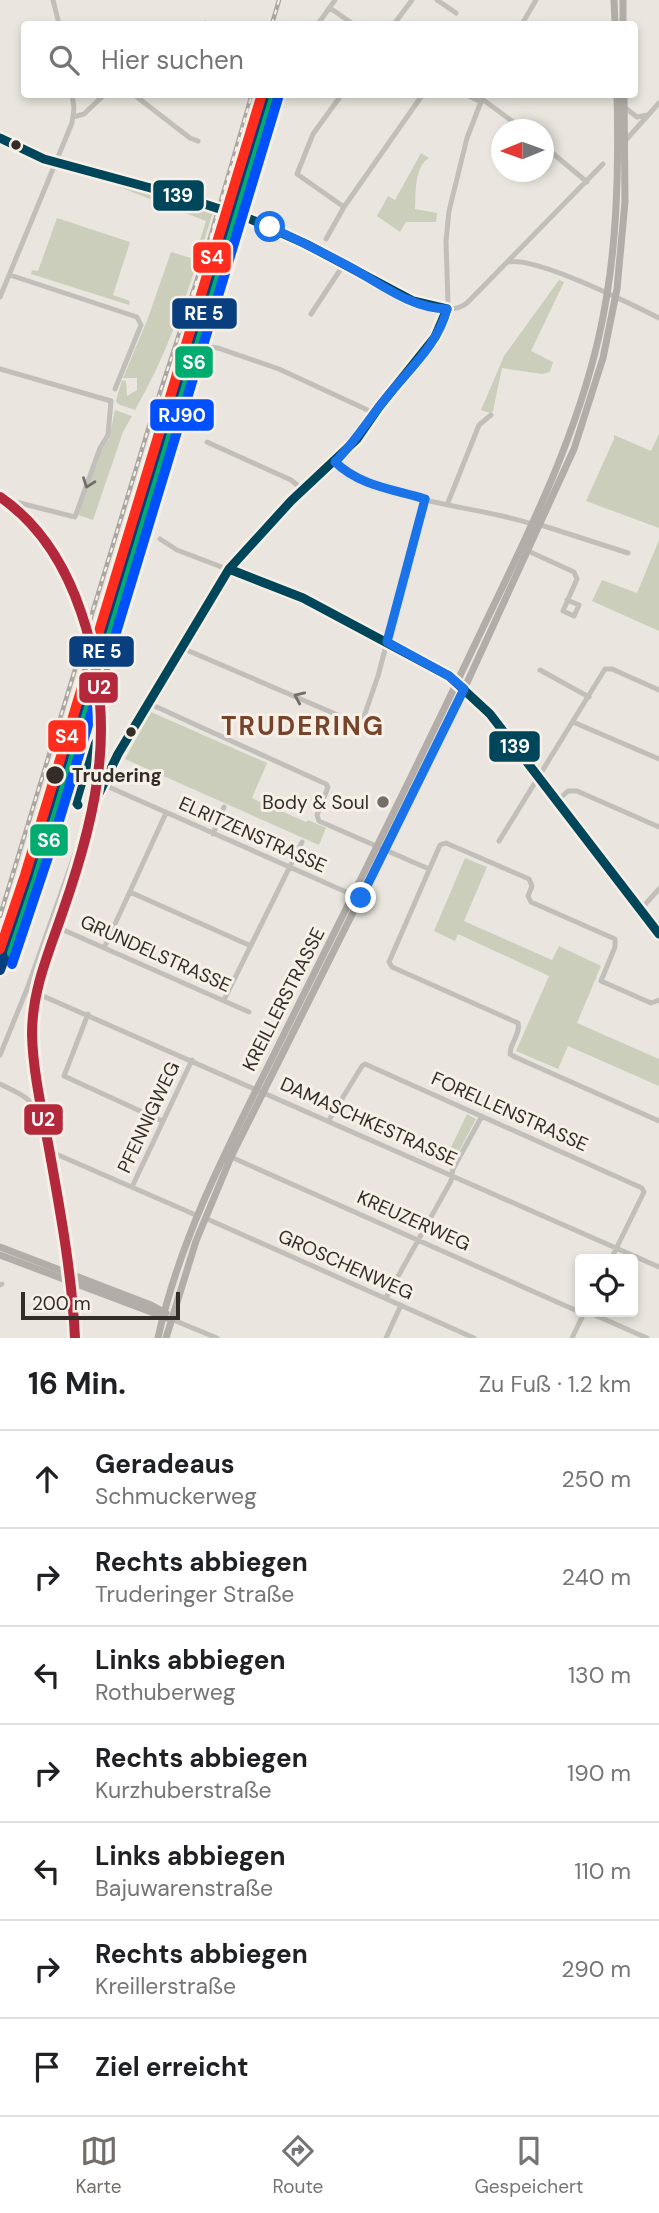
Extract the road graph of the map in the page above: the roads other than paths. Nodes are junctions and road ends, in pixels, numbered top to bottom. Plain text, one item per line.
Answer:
1 (53, 0) edge
2 (335, 0) edge
3 (412, 0) edge
4 (437, 0) edge
5 (536, 0) edge
6 (614, 0) edge
7 (623, 0) edge
8 (330, 8) junction
9 (456, 13) dead end
10 (58, 21) edge
11 (320, 21) edge
12 (350, 21) edge
13 (396, 21) edge
14 (524, 21) edge
15 (615, 21) edge
16 (623, 21) edge
17 (72, 98) edge
18 (101, 98) edge
19 (138, 98) edge
20 (339, 98) edge
21 (421, 98) edge
22 (482, 98) edge
23 (617, 98) edge
24 (624, 98) edge
25 (659, 103) edge
26 (624, 107) junction
27 (650, 113) junction
28 (73, 117) junction
29 (510, 119) edge
30 (0, 138) edge
31 (198, 141) dead end
32 (625, 141) junction
33 (554, 154) edge
34 (55, 162) junction
35 (603, 164) dead end
36 (587, 182) junction
37 (344, 207) junction
38 (326, 239) dead end
39 (508, 262) junction
40 (344, 264) junction
41 (10, 275) junction
42 (606, 294) junction
43 (0, 297) edge
44 (615, 298) junction
45 (447, 309) junction
46 (311, 314) dead end
47 (659, 318) edge
48 (209, 346) dead end
49 (0, 369) edge
50 (115, 389) dead end
51 (374, 414) junction
52 (491, 415) dead end
53 (207, 442) dead end
54 (335, 462) junction
55 (302, 489) junction
56 (0, 498) edge
57 (425, 499) junction
58 (447, 505) junction
59 (536, 525) junction
60 (160, 539) dead end
61 (528, 551) junction
62 (628, 552) dead end
63 (229, 569) junction
64 (568, 600) dead end
65 (387, 642) junction
66 (182, 648) junction
67 (540, 670) dead end
68 (457, 683) junction
69 (464, 689) junction
70 (659, 690) edge
71 (589, 697) junction
72 (148, 703) junction
73 (573, 722) junction
74 (659, 759) edge
75 (538, 777) junction
76 (102, 784) junction
77 (557, 801) junction
78 (225, 807) dead end
79 (166, 813) junction
80 (659, 827) edge
81 (213, 834) junction
82 (499, 841) dead end
83 (302, 842) dead end
84 (381, 848) junction
85 (290, 867) junction
86 (429, 869) junction
87 (659, 890) edge
88 (130, 892) junction
89 (353, 895) junction
90 (640, 910) junction
91 (50, 924) junction
92 (659, 934) edge
93 (251, 946) junction
94 (104, 947) junction
95 (27, 989) junction
96 (224, 1000) junction
97 (659, 1000) edge
98 (250, 1012) dead end
99 (88, 1014) junction
100 (0, 1055) edge
101 (192, 1060) junction
102 (0, 1084) edge
103 (260, 1091) junction
104 (482, 1116) junction
105 (162, 1121) junction
106 (329, 1121) junction
107 (659, 1121) edge
108 (46, 1153) junction
109 (231, 1157) junction
110 (452, 1175) junction
111 (132, 1187) junction
112 (201, 1217) junction
113 (419, 1240) junction
114 (0, 1247) edge
115 (616, 1248) junction
116 (613, 1254) edge
117 (0, 1255) edge
118 (659, 1268) edge
119 (65, 1271) junction
120 (66, 1281) junction
121 (386, 1298) junction
122 (401, 1305) junction
123 (575, 1308) edge
124 (166, 1316) junction
125 (582, 1317) edge
126 (597, 1317) edge
127 (70, 1338) edge
128 (158, 1338) edge
129 (166, 1338) edge
130 (216, 1338) edge
131 (386, 1338) edge
132 (474, 1338) edge
133 (572, 1338) edge
134 (647, 1338) edge

1 - 10 street
2 - 8 street
3 - 13 street
4 - 9 street
5 - 14 street
6 - 15 main road
7 - 16 main road
8 - 11 street
8 - 12 street
17 - 28 street
18 - 28 street
19 - 31 street
20 - 37 street
21 - 37 street
22 - 29 street
22 - 45 street
23 - 42 main road
24 - 26 main road
25 - 27 street
26 - 27 street
26 - 32 main road
27 - 32 street
28 - 34 street
30 - 34 street
32 - 44 main road
33 - 36 street
34 - 40 street
34 - 41 street
35 - 36 street
36 - 39 street
37 - 38 street
39 - 42 street
39 - 45 street
40 - 45 street
40 - 46 street
41 - 43 street
41 - 50 street
42 - 44 street
42 - 59 main road
44 - 47 street
44 - 59 main road
45 - 51 street
48 - 51 street
49 -> 56 street
51 - 54 street
52 - 58 street
53 - 55 street
54 - 55 street
54 - 57 street
55 - 63 street
57 - 58 street
57 - 65 street
58 - 59 street
59 - 61 main road, KREILLERSTRASSE
59 - 62 street
59 - 68 main road, KREILLERSTRASSE
60 - 63 street
61 - 64 street
61 - 69 main road, KREILLERSTRASSE
63 - 65 street
63 - 66 street
65 -> 66 street
65 - 68 street
66 - 72 street
67 - 71 street
68 - 69 main road
68 - 84 main road, KREILLERSTRASSE
69 - 75 main road
69 - 84 main road, KREILLERSTRASSE
70 - 71 street
71 - 73 street
72 - 76 street
72 - 84 street
73 - 74 street
73 - 75 street
75 - 77 main road
75 - 82 street
76 - 79 street, ELRITZENSTRASSE
76 - 91 street
77 - 80 street
77 - 90 main road
78 - 81 street
79 - 81 street, ELRITZENSTRASSE
79 - 88 street
81 - 85 street, ELRITZENSTRASSE
83 - 85 street
84 - 86 street
84 - 89 main road, KREILLERSTRASSE
84 - 103 main road, KREILLERSTRASSE
85 - 89 street, ELRITZENSTRASSE
85 - 93 street
86 - 97 street
86 - 107 street
87 - 90 street
88 - 93 street
88 - 94 street
89 - 103 main road, KREILLERSTRASSE
90 - 92 main road
91 - 94 street, GRUNDELSTRASSE
91 - 95 street
93 - 96 street
94 - 96 street, GRUNDELSTRASSE
95 - 99 street, DAMASCHKESTRASSE
95 - 100 street
96 - 98 street, GRUNDELSTRASSE
99 - 101 street, DAMASCHKESTRASSE
99 - 105 street
101 - 103 street, DAMASCHKESTRASSE
101 - 105 street, PFENNIGWEG
102 - 108 street
103 - 106 street, DAMASCHKESTRASSE
103 - 109 main road, KREILLERSTRASSE
103 - 112 main road, KREILLERSTRASSE
104 - 106 street, FORELLENSTRASSE
104 - 110 street
104 - 115 street, FORELLENSTRASSE
105 - 111 street, PFENNIGWEG
106 - 110 street, DAMASCHKESTRASSE
108 - 111 street, GROSCHENWEG
108 - 119 street
109 - 112 main road, KREILLERSTRASSE
109 - 113 street, KREUZERWEG
110 - 113 street
110 - 115 street, DAMASCHKESTRASSE
111 - 112 street, GROSCHENWEG
112 - 121 street, GROSCHENWEG
112 - 124 main road, KREILLERSTRASSE
113 - 121 street
113 - 123 street, KREUZERWEG
114 - 119 main road
115 - 116 street
115 - 118 street, DAMASCHKESTRASSE
117 - 120 main road
119 - 120 street
119 - 124 main road
120 - 124 main road
120 - 127 street
121 - 122 street, GROSCHENWEG
122 - 131 street
122 - 132 street, GROSCHENWEG
124 - 128 main road, KREILLERSTRASSE
124 - 129 main road, KREILLERSTRASSE
124 - 130 street
125 - 133 street
126 - 134 street, KREUZERWEG

